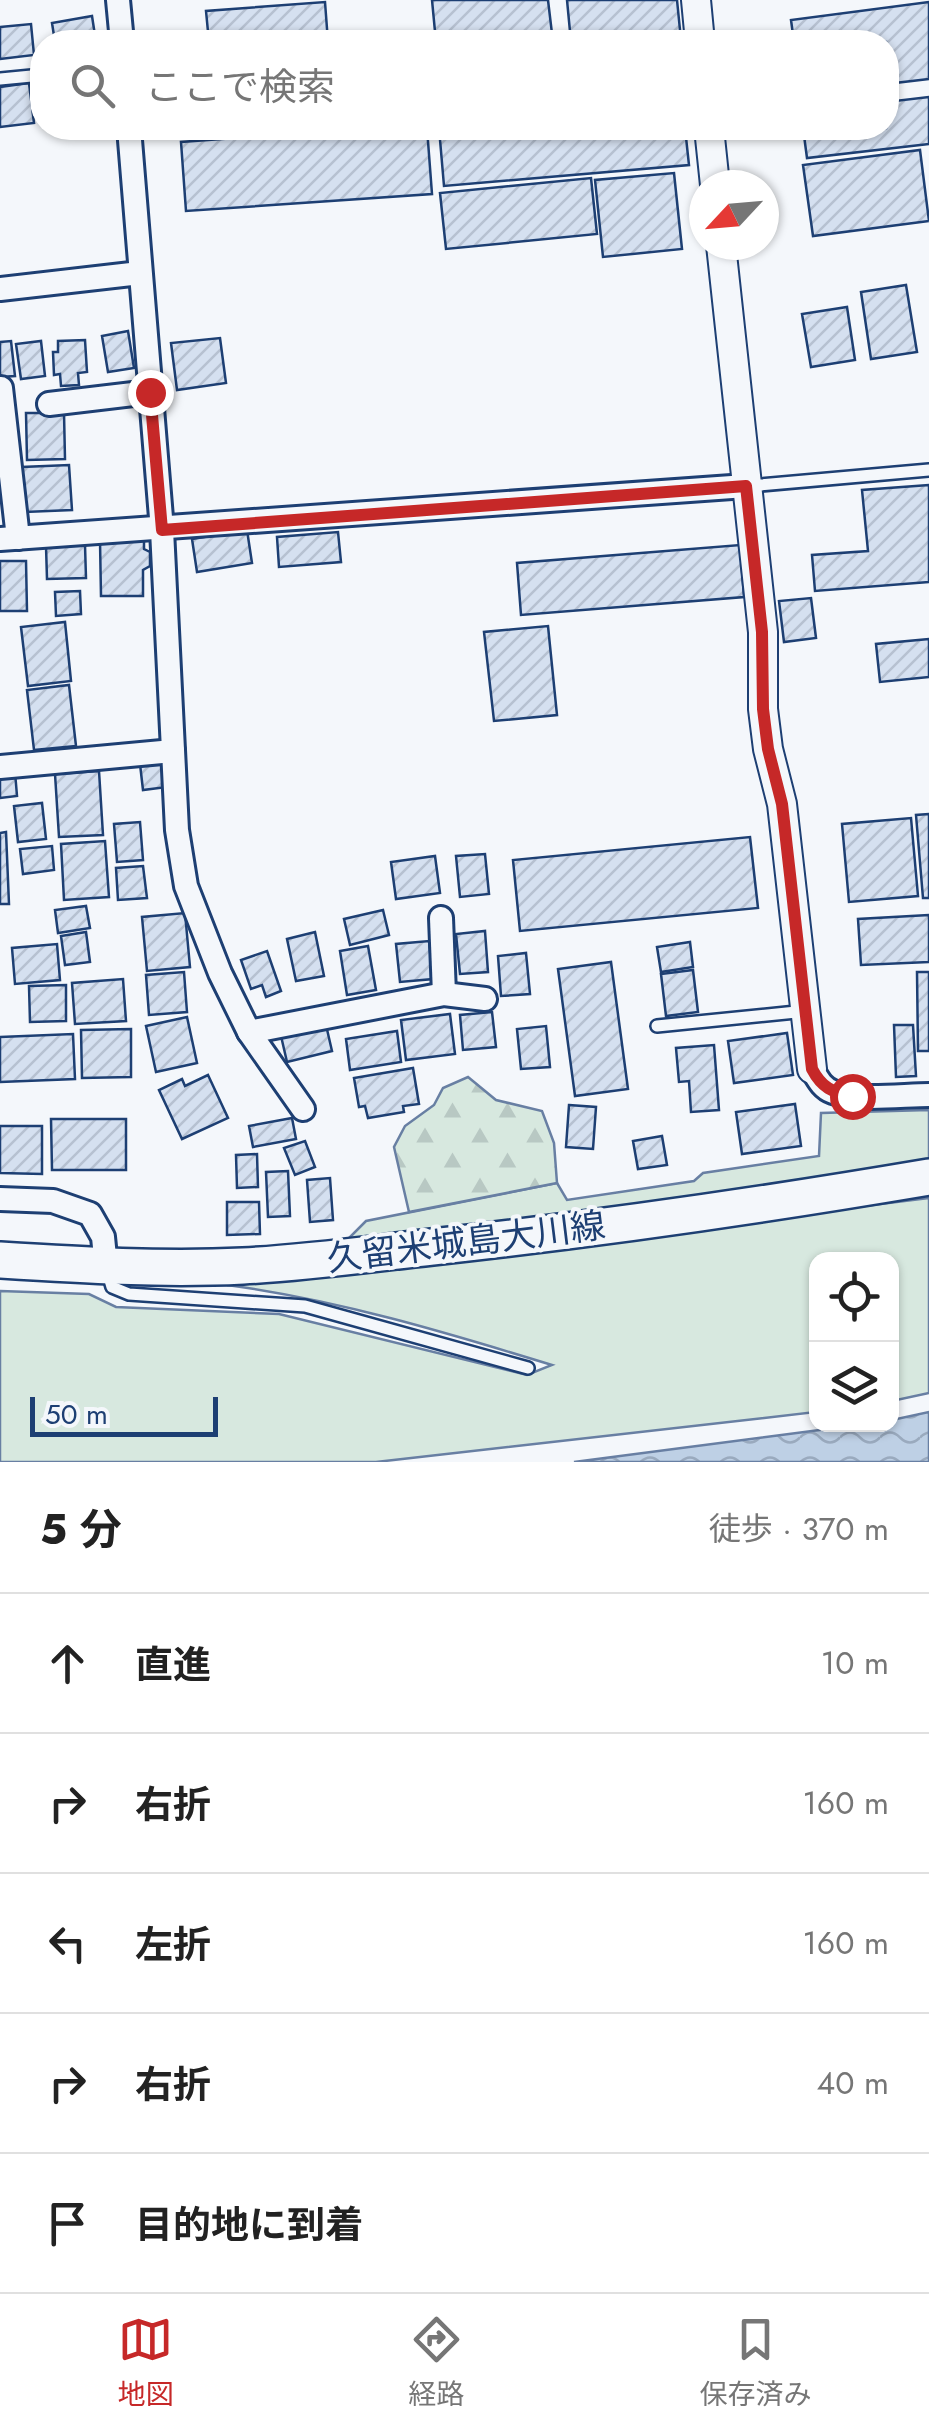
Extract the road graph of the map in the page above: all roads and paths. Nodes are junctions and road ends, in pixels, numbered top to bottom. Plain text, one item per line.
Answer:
1 (118, 0) edge
2 (696, 0) edge
3 (121, 30) edge
4 (699, 30) edge
5 (30, 76) edge
6 (0, 79) edge
7 (129, 140) edge
8 (710, 140) edge
9 (713, 170) edge
10 (723, 260) edge
11 (140, 273) junction
12 (0, 289) edge
13 (1, 388) edge
14 (150, 392) junction
15 (49, 404) dead end
16 (929, 470) edge
17 (746, 486) junction
18 (162, 530) junction
19 (9, 538) edge
20 (173, 751) junction
21 (0, 767) edge
22 (442, 918) dead end
23 (444, 994) junction
24 (484, 999) dead end
25 (806, 1011) junction
26 (657, 1026) dead end
27 (249, 1032) junction
28 (812, 1069) joint
29 (929, 1095) edge
30 (303, 1108) dead end
31 (929, 1178) edge
32 (0, 1199) edge
33 (0, 1260) edge
34 (106, 1267) junction
35 (528, 1368) dead end

1 - 3 street
2 - 4 street
5 - 6 lane
7 - 11 street
8 - 9 street
10 - 17 street
11 - 12 street
11 - 14 street
13 - 19 street
14 - 15 street
14 - 18 street
16 - 17 lane
17 - 18 street
17 - 25 street
18 - 19 street
18 - 20 street
20 - 21 street
20 - 27 street
22 - 23 street
23 - 24 street
23 - 27 street
25 - 26 lane
25 - 28 street
27 - 30 street
28 - 29 street
31 - 34 main road, 久留米城島大川線
32 - 34 street
33 - 34 main road, 久留米城島大川線
34 - 35 lane

